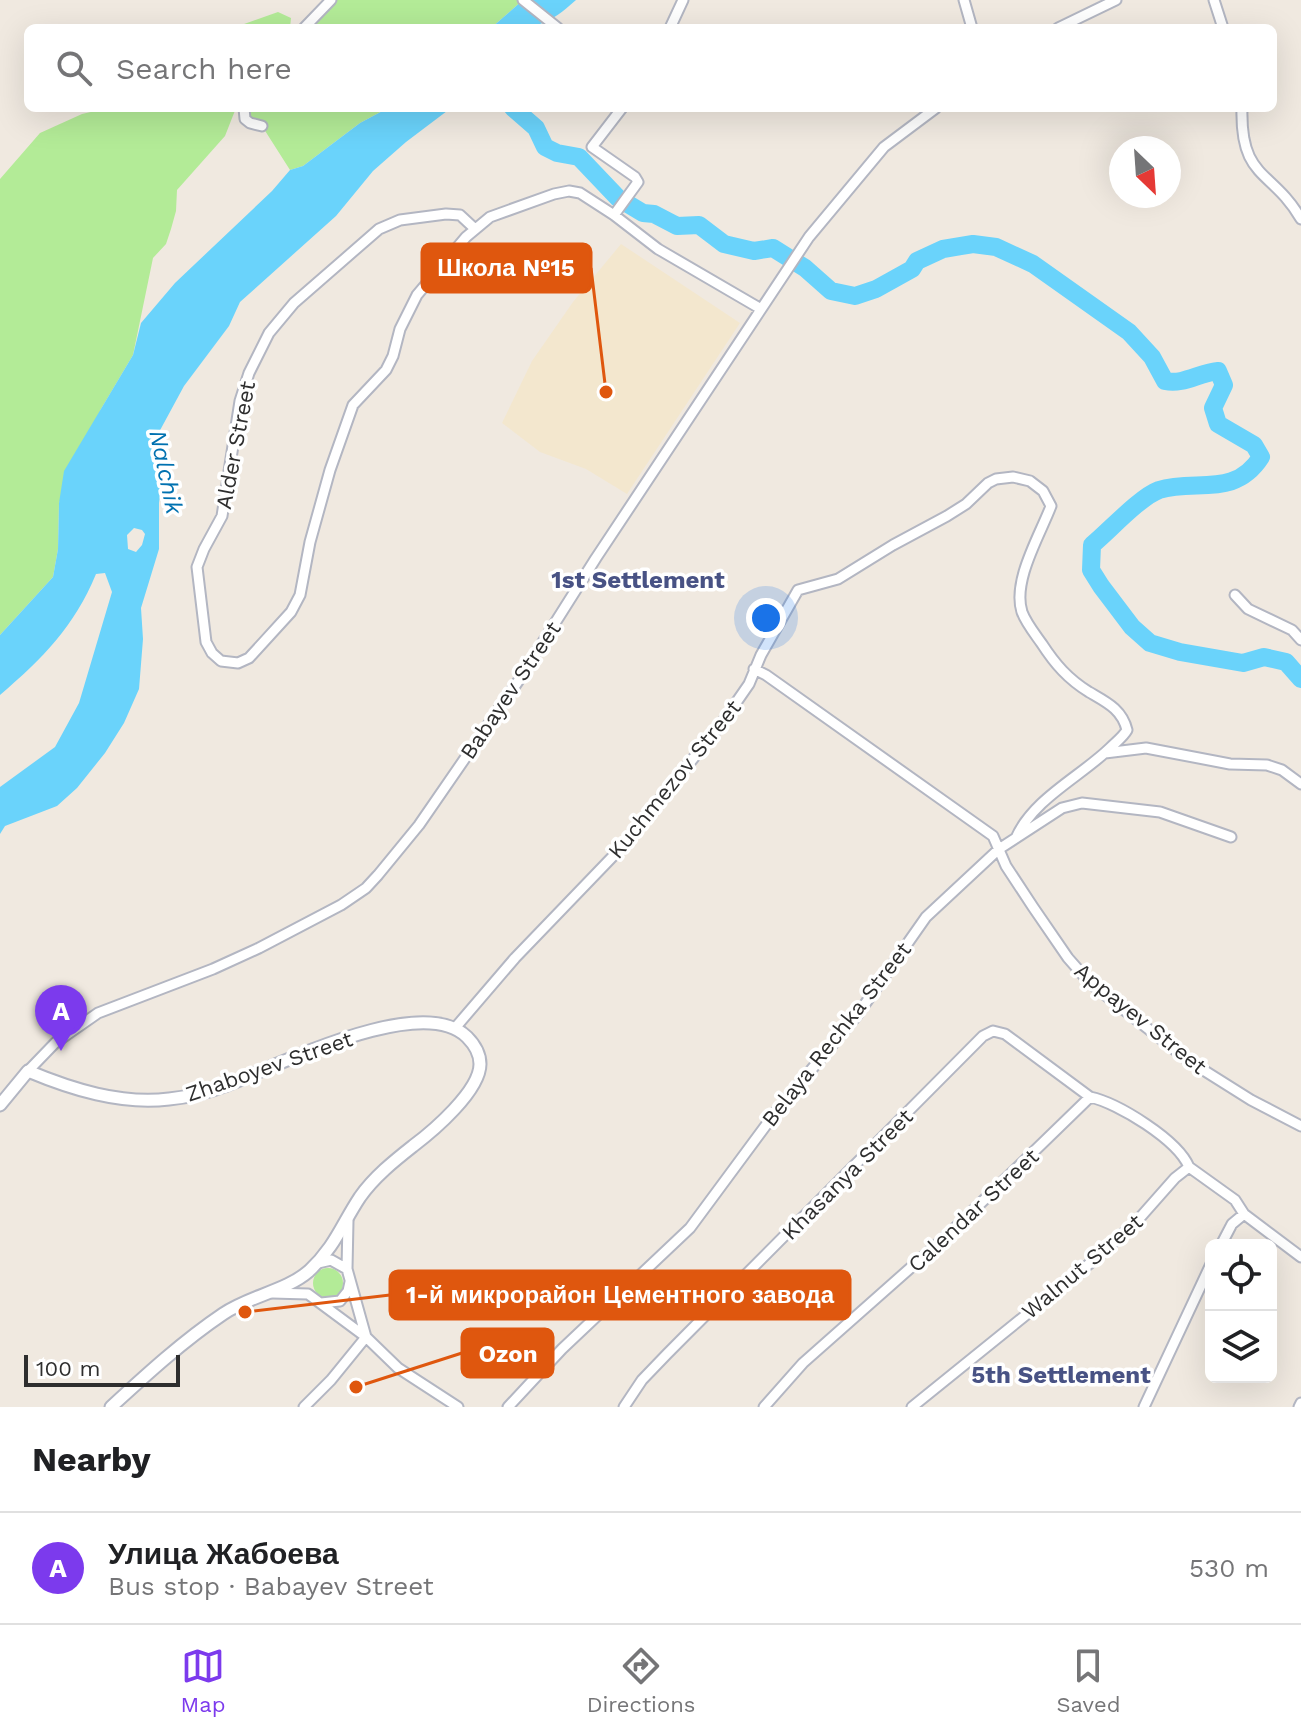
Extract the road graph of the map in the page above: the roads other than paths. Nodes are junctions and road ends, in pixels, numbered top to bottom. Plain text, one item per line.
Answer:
1 (331, 0) edge
2 (523, 0) edge
3 (683, 0) edge
4 (964, 0) edge
5 (1116, 0) edge
6 (1214, 0) edge
7 (308, 24) edge
8 (553, 24) edge
9 (672, 24) edge
10 (971, 24) edge
11 (1066, 24) edge
12 (1222, 24) edge
13 (244, 112) edge
14 (619, 112) edge
15 (931, 112) edge
16 (1242, 112) edge
17 (262, 126) dead end
18 (617, 212) junction
19 (1301, 219) edge
20 (474, 228) junction
21 (761, 309) junction
22 (1235, 595) dead end
23 (1301, 640) edge
24 (754, 669) junction
25 (1105, 753) junction
26 (1301, 784) edge
27 (1231, 837) dead end
28 (1016, 838) junction
29 (999, 849) junction
30 (455, 1028) junction
31 (28, 1071) junction
32 (1090, 1097) junction
33 (0, 1105) edge
34 (1301, 1126) edge
35 (1189, 1167) junction
36 (1244, 1214) junction
37 (348, 1221) junction
38 (1224, 1239) edge
39 (1301, 1257) edge
40 (311, 1269) junction
41 (349, 1274) junction
42 (1205, 1277) edge
43 (262, 1294) junction
44 (308, 1294) junction
45 (318, 1302) junction
46 (366, 1337) junction
47 (111, 1407) edge
48 (304, 1407) edge
49 (458, 1407) edge
50 (508, 1407) edge
51 (624, 1407) edge
52 (764, 1407) edge
53 (912, 1407) edge
54 (1144, 1407) edge

1 - 7 street
2 - 8 street
3 - 9 street
4 - 10 street
5 - 11 street
6 - 12 street
13 - 17 street
14 - 18 street
15 - 21 street, Babayev Street
16 - 19 street
18 - 20 street, Alder Street
18 - 21 street, Alder Street
20 - 20 street, Alder Street
21 - 31 street, Babayev Street
22 - 23 street
24 - 25 street, Kuchmezov Street
24 - 29 street, Appayev Street
24 - 30 street, Kuchmezov Street
25 - 26 street
25 - 28 street, Kuchmezov Street
27 - 28 street, Belaya Rechka Street
28 - 29 street, Belaya Rechka Street
29 - 34 street, Appayev Street
29 - 50 street, Belaya Rechka Street
30 - 31 street, Zhaboyev Street
30 - 37 street
31 - 33 street, Babayev Street
32 - 35 street
32 - 51 street, Khasanya Street
32 - 52 street, Calendar Street
35 - 36 street
35 - 53 street, Walnut Street
36 - 38 street
36 - 39 street
37 - 40 street
37 - 41 street
40 - 41 street
40 - 43 street
40 - 44 street
41 - 45 street
41 - 46 street
42 - 54 street
43 - 44 street
43 - 47 street
44 - 45 street
45 - 46 street
46 - 48 street
46 - 49 street

